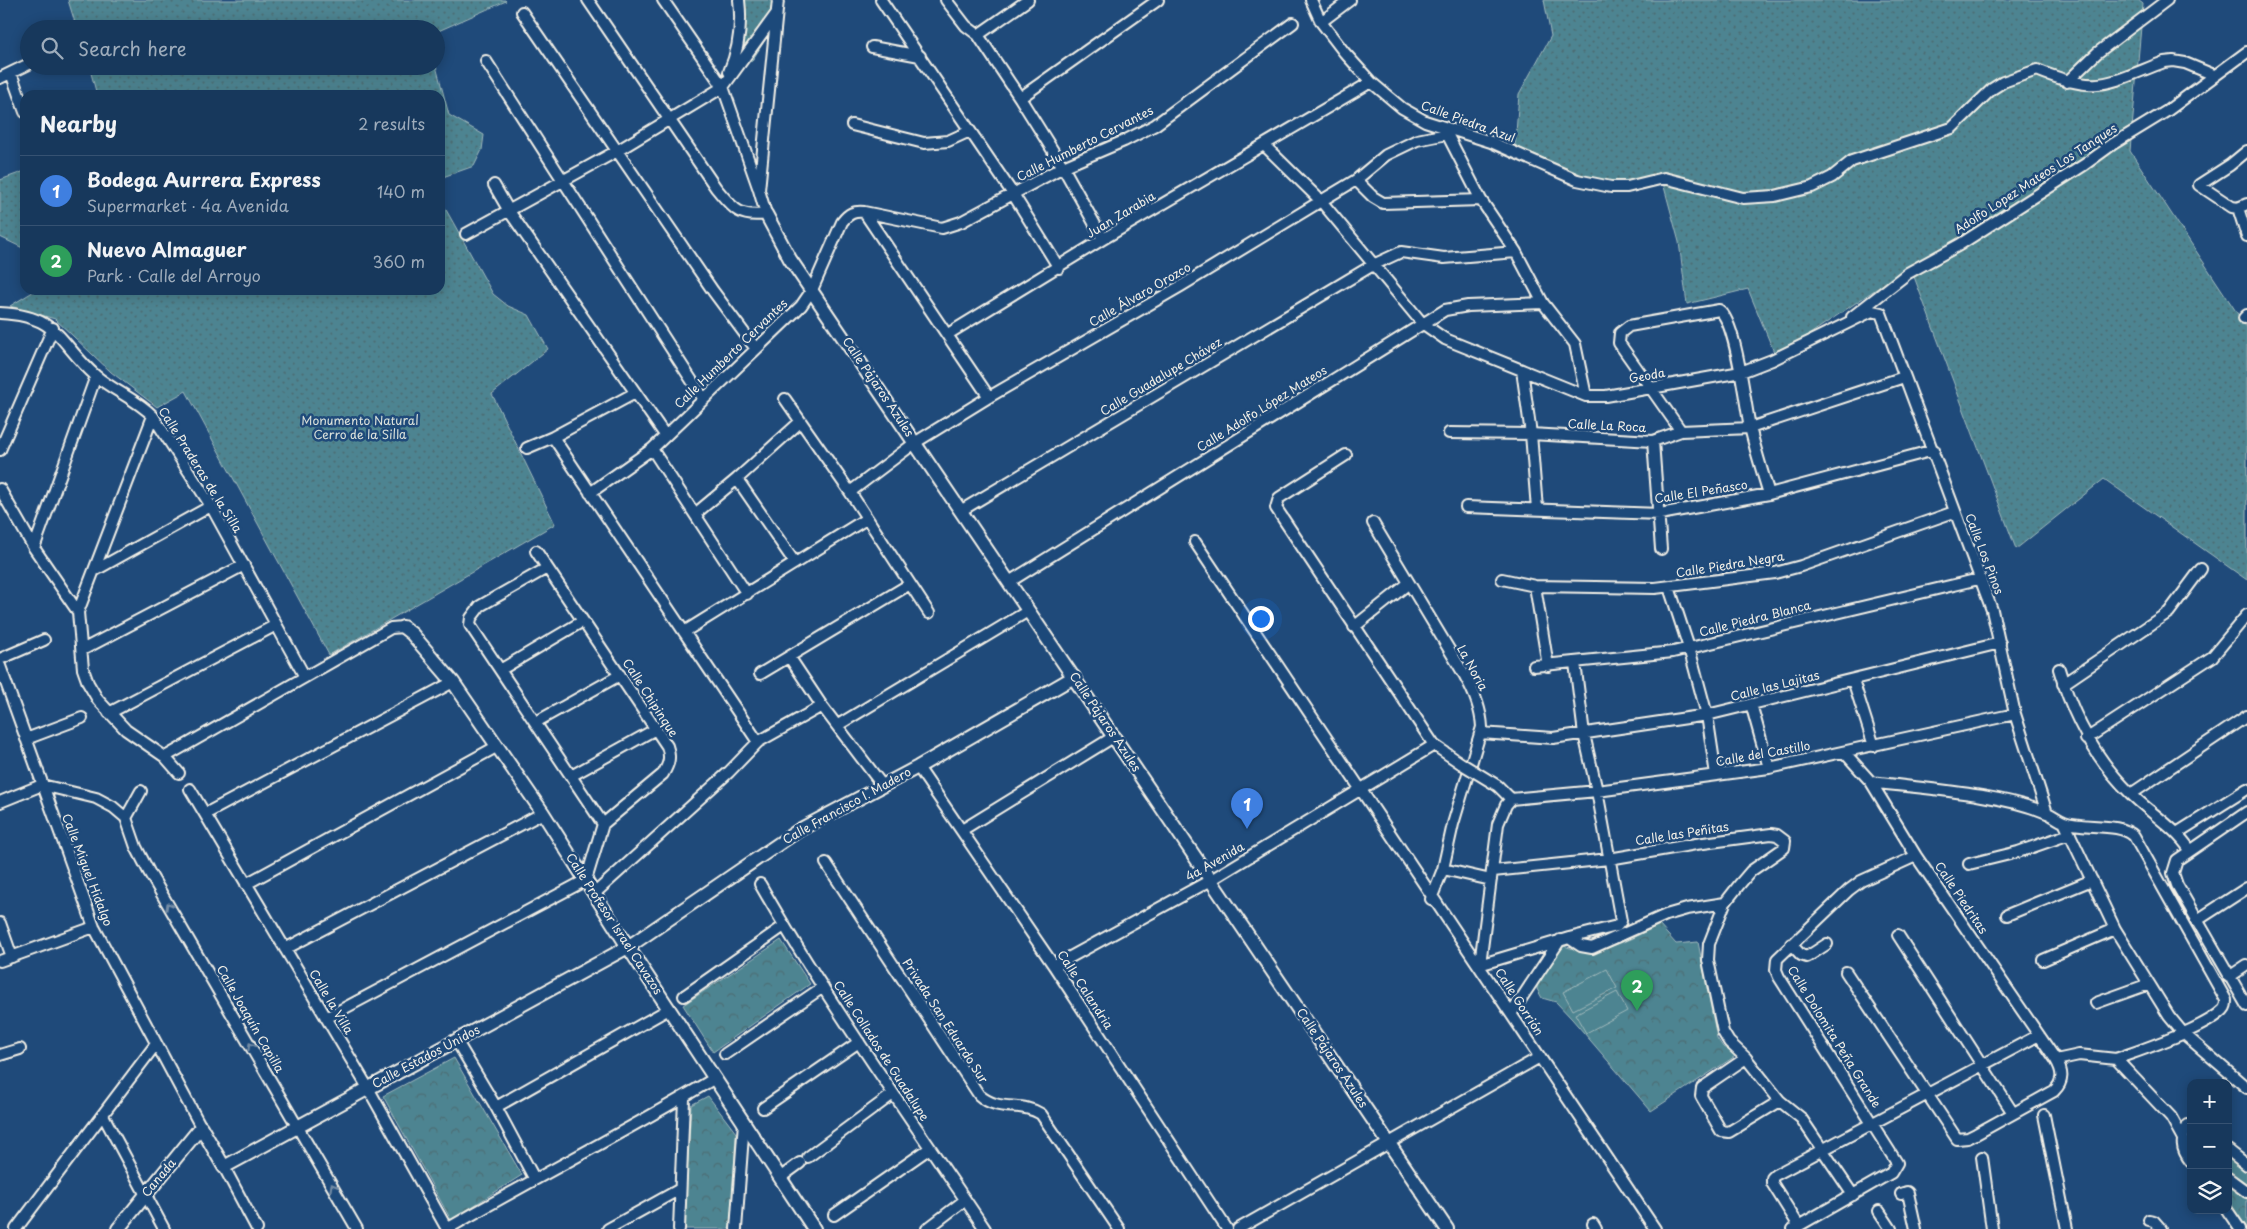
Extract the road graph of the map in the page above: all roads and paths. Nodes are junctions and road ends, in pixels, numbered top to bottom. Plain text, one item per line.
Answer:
1 (588, 0) edge
2 (663, 0) edge
3 (739, 0) edge
4 (778, 0) edge
5 (881, 0) edge
6 (946, 0) edge
7 (1028, 0) edge
8 (1158, 0) edge
9 (1311, 0) edge
10 (1350, 0) edge
11 (2165, 1) edge
12 (522, 12) dead end
13 (777, 13) junction
14 (1321, 22) junction
15 (1293, 23) dead end
16 (978, 35) junction
17 (872, 47) dead end
18 (2247, 52) edge
19 (920, 56) junction
20 (486, 61) dead end
21 (20, 68) edge
22 (11, 73) junction
23 (2214, 75) junction
24 (0, 78) edge
25 (1371, 82) junction
26 (2067, 82) junction
27 (725, 84) junction
28 (20, 98) edge
29 (1020, 98) junction
30 (670, 120) junction
31 (852, 125) dead end
32 (1445, 130) junction
33 (970, 131) junction
34 (1265, 146) junction
35 (2247, 151) edge
36 (617, 152) junction
37 (1063, 167) junction
38 (564, 180) junction
39 (1356, 180) junction
40 (494, 185) dead end
41 (759, 190) junction
42 (1013, 194) junction
43 (1481, 200) junction
44 (1321, 201) junction
45 (2242, 206) edge
46 (509, 211) junction
47 (864, 212) junction
48 (766, 214) junction
49 (466, 234) dead end
50 (2247, 236) edge
51 (1103, 240) junction
52 (1516, 252) junction
53 (1373, 265) junction
54 (1059, 268) junction
55 (812, 290) junction
56 (1543, 303) junction
57 (1877, 311) joint
58 (0, 313) edge
59 (1422, 323) junction
60 (1840, 327) junction
61 (53, 328) junction
62 (948, 334) junction
63 (756, 349) junction
64 (1522, 370) junction
65 (1741, 372) junction
66 (96, 376) junction
67 (1904, 377) junction
68 (1653, 388) junction
69 (635, 393) junction
70 (1586, 396) junction
71 (989, 397) junction
72 (703, 398) junction
73 (785, 399) dead end
74 (153, 416) junction
75 (800, 422) junction
76 (1750, 428) junction
77 (1681, 431) junction
78 (1449, 433) dead end
79 (1531, 434) junction
80 (665, 435) junction
81 (553, 437) junction
82 (1653, 440) junction
83 (916, 442) junction
84 (527, 448) dead end
85 (652, 448) junction
86 (0, 450) edge
87 (1934, 450) junction
88 (1346, 455) dead end
89 (738, 479) junction
90 (0, 489) edge
91 (850, 492) junction
92 (590, 493) junction
93 (1769, 494) junction
94 (210, 506) junction
95 (1466, 507) dead end
96 (1537, 509) junction
97 (962, 510) junction
98 (1954, 512) junction
99 (695, 514) junction
100 (1660, 514) junction
101 (866, 519) junction
102 (1373, 522) dead end
103 (1195, 542) dead end
104 (34, 548) junction
105 (1661, 549) dead end
106 (536, 551) dead end
107 (795, 563) junction
108 (244, 566) junction
109 (547, 568) junction
110 (2201, 570) dead end
111 (94, 571) junction
112 (1502, 579) dead end
113 (1979, 579) junction
114 (1009, 582) junction
115 (1409, 583) junction
116 (910, 584) junction
117 (1535, 586) junction
118 (1668, 587) junction
119 (747, 594) junction
120 (1028, 611) junction
121 (78, 612) junction
122 (929, 613) dead end
123 (2247, 615) edge
124 (583, 621) junction
125 (276, 625) junction
126 (403, 627) joint
127 (1354, 627) junction
128 (684, 632) junction
129 (44, 640) dead end
130 (2000, 643) junction
131 (1689, 648) junction
132 (82, 650) junction
133 (790, 658) junction
134 (0, 659) edge
135 (1575, 663) junction
136 (0, 666) edge
137 (1534, 666) dead end
138 (1548, 666) junction
139 (2059, 669) dead end
140 (500, 670) junction
141 (760, 674) dead end
142 (620, 675) junction
143 (305, 677) junction
144 (1074, 677) junction
145 (1853, 680) junction
146 (453, 682) junction
147 (2063, 684) junction
148 (1751, 704) junction
149 (822, 706) junction
150 (110, 712) junction
151 (2015, 714) junction
152 (1707, 715) junction
153 (2247, 716) edge
154 (82, 718) dead end
155 (536, 722) junction
156 (838, 724) junction
157 (654, 730) junction
158 (1480, 733) junction
159 (1584, 734) junction
160 (1115, 736) junction
161 (26, 739) junction
162 (2086, 739) junction
163 (758, 742) junction
164 (1434, 745) junction
165 (1874, 746) junction
166 (496, 748) junction
167 (1844, 752) junction
168 (164, 757) junction
169 (918, 767) junction
170 (1769, 768) junction
171 (179, 773) dead end
172 (1716, 775) junction
173 (571, 776) junction
174 (1871, 782) junction
175 (42, 785) junction
176 (1894, 785) junction
177 (882, 786) junction
178 (190, 789) dead end
179 (2247, 789) edge
180 (1360, 790) junction
181 (141, 791) dead end
182 (1597, 791) junction
183 (2131, 794) junction
184 (1511, 799) junction
185 (1882, 800) junction
186 (0, 802) edge
187 (2247, 812) edge
188 (2047, 813) junction
189 (206, 814) junction
190 (543, 814) junction
191 (126, 818) junction
192 (2064, 822) junction
193 (603, 824) junction
194 (962, 830) junction
195 (2177, 833) junction
196 (2070, 834) junction
197 (2190, 850) junction
198 (1916, 856) junction
199 (1609, 859) junction
200 (826, 863) dead end
201 (1969, 864) dead end
202 (1443, 869) junction
203 (1492, 875) junction
204 (586, 880) junction
205 (1211, 880) junction
206 (2092, 880) junction
207 (246, 884) junction
208 (760, 884) dead end
209 (2247, 888) edge
210 (595, 893) junction
211 (1431, 899) junction
212 (1725, 903) junction
213 (2007, 915) dead end
214 (2196, 922) junction
215 (0, 923) edge
216 (784, 926) junction
217 (94, 927) junction
218 (2115, 929) junction
219 (1898, 935) dead end
220 (1565, 939) junction
221 (1791, 944) junction
222 (1827, 944) dead end
223 (628, 948) junction
224 (285, 949) junction
225 (12, 957) junction
226 (2043, 960) dead end
227 (0, 961) edge
228 (1479, 964) junction
229 (2247, 965) edge
230 (1054, 966) junction
231 (1846, 972) dead end
232 (2229, 977) junction
233 (2148, 984) junction
234 (823, 987) junction
235 (684, 996) dead end
236 (2096, 1002) dead end
237 (2247, 1006) edge
238 (669, 1010) junction
239 (1510, 1014) junction
240 (326, 1018) junction
241 (2183, 1033) junction
242 (2039, 1035) junction
243 (456, 1040) junction
244 (859, 1042) junction
245 (156, 1044) junction
246 (20, 1049) dead end
247 (725, 1054) dead end
248 (0, 1055) edge
249 (1540, 1057) junction
250 (1746, 1058) junction
251 (2116, 1059) junction
252 (2056, 1060) junction
253 (1982, 1065) junction
254 (715, 1078) junction
255 (368, 1088) junction
256 (2247, 1088) edge
257 (893, 1094) junction
258 (1926, 1095) junction
259 (684, 1098) junction
260 (1780, 1101) junction
261 (496, 1107) junction
262 (763, 1108) dead end
263 (2013, 1112) junction
264 (103, 1115) junction
265 (2044, 1115) dead end
266 (2171, 1117) junction
267 (744, 1122) junction
268 (1874, 1123) junction
269 (2187, 1124) edge
270 (201, 1127) junction
271 (299, 1127) junction
272 (2187, 1128) edge
273 (2182, 1137) junction
274 (2187, 1143) edge
275 (1390, 1144) junction
276 (930, 1148) junction
277 (1823, 1148) junction
278 (2232, 1153) edge
279 (2187, 1156) edge
280 (1982, 1157) dead end
281 (2247, 1164) edge
282 (224, 1167) junction
283 (781, 1177) junction
284 (534, 1178) junction
285 (2232, 1181) edge
286 (680, 1189) junction
287 (2247, 1192) edge
288 (1904, 1193) dead end
289 (146, 1194) junction
290 (1853, 1195) junction
291 (966, 1200) junction
292 (1879, 1211) dead end
293 (2230, 1214) edge
294 (834, 1215) dead end
295 (2149, 1220) dead end
296 (940, 1224) edge
297 (1796, 1227) edge
298 (16, 1229) edge
299 (118, 1229) edge
300 (164, 1229) edge
301 (257, 1229) edge
302 (357, 1229) edge
303 (447, 1229) edge
304 (608, 1229) edge
305 (679, 1229) edge
306 (736, 1229) edge
307 (814, 1229) edge
308 (926, 1229) edge
309 (985, 1229) edge
310 (1119, 1229) edge
311 (1227, 1229) edge
312 (1238, 1229) edge
313 (1447, 1229) edge
314 (1655, 1229) edge
315 (1891, 1229) edge
316 (1916, 1229) edge
317 (1992, 1229) edge
318 (2067, 1229) edge
319 (2160, 1229) edge
320 (2240, 1229) edge

1 - 30 street
2 - 27 street
3 - 27 street
4 - 13 street
5 - 19 street
6 - 16 street
7 - 16 street
8 - 29 street
9 - 14 street, Calle Piedra Azul
10 - 14 street
11 - 26 street
12 - 36 street
13 - 27 street
13 - 41 street
14 - 25 street, Calle Piedra Azul
15 - 37 street, Calle Humberto Cervantes
16 - 29 street
17 - 19 street
18 - 23 street, Adolfo Lopez Mateos Los Tanques
19 - 33 street
20 - 38 street
21 - 22 street
22 - 24 street
22 - 28 street
23 - 26 street
23 - 60 street, Adolfo Lopez Mateos Los Tanques
25 - 32 street, Calle Piedra Azul
25 - 34 street, Juan Zarabia
26 - 32 street, Calle Piedra Azul
27 - 30 street
27 - 41 street
29 - 37 street
30 - 36 street
30 - 48 street
31 - 33 street
32 - 39 street, Calle Álvaro Orozco
32 - 43 street
33 - 42 street
34 - 44 street, Geoda
34 - 51 street, Juan Zarabia
35 - 45 street
36 - 38 street
36 - 63 street
37 - 42 street, Calle Humberto Cervantes
37 - 51 street
38 - 46 street
38 - 72 street
39 - 43 street
39 - 44 street, Calle Álvaro Orozco
40 - 46 street
41 - 48 street
42 - 47 street, Calle Humberto Cervantes
42 - 54 street
43 - 52 street
44 - 53 street, Geoda
44 - 71 street, Calle Álvaro Orozco
45 - 50 street
46 - 49 street
46 - 69 street
47 - 55 street, Calle Humberto Cervantes
47 - 62 street
48 - 55 street, Calle Pájaros Azules
51 - 54 street, Juan Zarabia
52 - 53 street, Calle Guadalupe Chávez
52 - 56 street
53 - 59 street, Geoda
53 - 97 street, Calle Guadalupe Chávez
54 - 62 street, Juan Zarabia
55 - 63 street, Calle Humberto Cervantes
55 - 83 street, Calle Pájaros Azules
56 - 59 street, Calle Adolfo López Mateos
56 - 70 street
57 - 60 street, Geoda
57 - 67 street, Calle Los Pinos
58 - 61 street, Calle Praderas de la Silla
59 - 64 street, Geoda
59 - 114 street, Calle Adolfo López Mateos
60 - 65 street, Geoda
61 - 66 street, Calle Praderas de la Silla
61 - 86 street
62 - 71 street
63 - 72 street, Calle Humberto Cervantes
64 - 70 street, Geoda
64 - 79 street
65 - 68 street, Geoda
65 - 68 street
65 - 76 street
66 - 74 street, Calle Praderas de la Silla
66 - 104 street
67 - 76 street, Calle La Roca
67 - 87 street, Calle Los Pinos
68 - 70 street, Geoda
68 - 77 street
69 - 80 street
69 - 81 street
71 - 83 street, Calle Álvaro Orozco
72 - 80 street, Calle Humberto Cervantes
73 - 75 street
74 - 94 street, Calle Praderas de la Silla
74 - 111 street
75 - 89 street
75 - 91 street
76 - 77 street, Calle La Roca
76 - 93 street
77 - 82 street, Calle La Roca
78 - 79 street, Calle La Roca
79 - 82 street, Calle La Roca
79 - 96 street
80 - 85 street, Calle Humberto Cervantes
81 - 84 street
81 - 92 street
82 - 100 street
83 - 91 street, Calle Álvaro Orozco
83 - 97 street, Calle Pájaros Azules
85 - 92 street, Calle Humberto Cervantes
85 - 99 street
87 - 93 street, Calle El Peñasco
87 - 98 street, Calle Los Pinos
88 - 127 street
89 - 99 street
89 - 107 street
90 - 104 street
91 - 101 street
92 - 128 street
93 - 100 street, Calle El Peñasco
94 - 108 street, Calle Praderas de la Silla
94 - 111 street
95 - 96 street, Calle El Peñasco
96 - 100 street, Calle El Peñasco
97 - 114 street, Calle Pájaros Azules
98 - 113 street, Calle Los Pinos
98 - 118 street, Calle Piedra Negra
99 - 119 street
100 - 105 street
101 - 107 street
101 - 116 street
102 - 115 street, La Noria
103 - 180 street, Calle Gorrión
104 - 121 street
106 - 109 street, Calle Chipinque
107 - 119 street
108 - 125 street, Calle Praderas de la Silla
108 - 132 street
109 - 124 street, Calle Chipinque
109 - 140 street
110 - 147 street
111 - 121 street
112 - 117 street, Calle Piedra Negra
113 - 130 street, Calle Los Pinos
113 - 131 street, Calle Piedra Blanca
114 - 120 street, Calle Pájaros Azules
115 - 127 street
115 - 158 street, La Noria
116 - 122 street
116 - 133 street
117 - 118 street, Calle Piedra Negra
117 - 138 street
118 - 131 street
119 - 128 street
120 - 144 street, Calle Pájaros Azules
120 - 156 street
121 - 132 street
123 - 162 street
124 - 140 street
124 - 142 street, Calle Chipinque
125 - 143 street, Calle Praderas de la Silla
125 - 150 street
126 - 143 street
126 - 146 street, Calle Profesor Israel Cavazos
127 - 164 street
128 - 163 street
129 - 134 street
130 - 145 street, Calle las Lajitas
130 - 151 street, Calle Los Pinos
131 - 135 street, Calle Piedra Blanca
131 - 152 street
132 - 150 street
133 - 141 street
133 - 149 street
135 - 138 street, Calle Piedra Blanca
135 - 159 street
136 - 161 street, Calle Miguel Hidalgo
137 - 138 street, Calle Piedra Blanca
139 - 147 street
140 - 155 street
142 - 155 street
142 - 157 street, Calle Chipinque
143 - 168 street
144 - 160 street, Calle Pájaros Azules
144 - 169 street, Calle Francisco I. Madero
145 - 148 street, Calle las Lajitas
145 - 165 street
146 - 166 street, Calle Profesor Israel Cavazos
146 - 189 street
147 - 162 street
148 - 152 street, Calle las Lajitas
148 - 170 street
149 - 156 street
149 - 163 street
150 - 168 street
151 - 165 street, Calle del Castillo
151 - 188 street, Calle Los Pinos
152 - 159 street, Calle las Lajitas
152 - 172 street
153 - 183 street
154 - 161 street
155 - 173 street
156 - 177 street
157 - 173 street
157 - 193 street, Calle Chipinque
158 - 159 street, Calle las Lajitas
158 - 202 street, La Noria
159 - 182 street
160 - 194 street
160 - 205 street, Calle Pájaros Azules
161 - 175 street, Calle Miguel Hidalgo
162 - 183 street
163 - 210 street
164 - 180 street, 4a Avenida
164 - 184 street, bridge
165 - 167 street, Calle del Castillo
166 - 190 street, Calle Profesor Israel Cavazos
166 - 207 street
167 - 170 street, Calle del Castillo
167 - 174 street, Calle Piedritas
168 - 171 street
169 - 177 street, Calle Francisco I. Madero
169 - 194 street, Calle Calandria
170 - 172 street, Calle del Castillo
172 - 182 street, Calle del Castillo
173 - 193 street
174 - 176 street
174 - 185 street, Calle Piedritas
175 - 186 street
175 - 191 street
175 - 217 street, Calle Miguel Hidalgo
176 - 185 street
176 - 188 street
177 - 223 street, Calle Francisco I. Madero
178 - 189 street, Calle la Villa
179 - 195 street
180 - 205 street, 4a Avenida
180 - 211 street, Calle Gorrión
181 - 191 street
182 - 184 street, Calle del Castillo
182 - 199 street
183 - 195 street
184 - 203 street
185 - 198 street, Calle Piedritas
187 - 197 street
188 - 192 street
189 - 207 street, Calle la Villa
190 - 204 street, Calle Profesor Israel Cavazos
190 - 224 street
271 -> 191 street, Calle Joaquín Capilla
192 - 196 street
192 - 241 street
193 - 204 street
194 - 230 street, Calle Calandria
195 - 197 street
196 - 201 street
196 - 206 street
197 - 214 street
198 - 221 street, Calle Dolomita Peña Grande
198 - 242 street, Calle Piedritas
199 - 203 street, Calle las Peñitas
199 - 212 street, Calle las Peñitas
199 - 220 street
200 - 310 street, Privada San Eduardo Sur
202 - 203 street, Calle las Peñitas
202 - 211 street
203 - 228 street
204 - 210 street, Calle Profesor Israel Cavazos
204 - 240 street
205 - 230 street, 4a Avenida
205 - 275 street, Calle Pájaros Azules
206 - 213 street
206 - 218 street
207 - 224 street, Calle la Villa
208 - 216 street, Calle Collados de Guadalupe
209 - 214 street
210 - 223 street, Calle Profesor Israel Cavazos
211 - 228 street, Calle Gorrión
212 - 220 street
212 - 250 street
214 - 232 street
215 - 225 street
216 - 234 street, Calle Collados de Guadalupe
216 - 235 street
217 - 225 street
217 - 245 street, Calle Miguel Hidalgo
218 - 226 street
218 - 233 street
219 - 253 street
220 - 228 street
220 - 239 street
221 - 222 street
221 - 268 street, Calle Dolomita Peña Grande
223 - 238 street, Calle Profesor Israel Cavazos
223 - 243 street, Calle Estados Unidos
224 - 240 street, Calle la Villa
225 - 227 street
228 - 239 street, Calle Gorrión
229 - 232 street
230 - 311 street, Calle Calandria
231 - 258 street
232 - 237 street
233 - 236 street
233 - 241 street
234 - 244 street, Calle Collados de Guadalupe
234 - 247 street
238 - 254 street, Calle Profesor Israel Cavazos
238 - 261 street
239 - 249 street, Calle Gorrión
240 - 255 street, Calle la Villa
241 - 251 street
241 - 256 street
242 - 252 street, Calle Piedritas
242 - 253 street
243 - 255 street, Calle Estados Unidos
243 - 261 street
244 - 257 street, Calle Collados de Guadalupe
244 - 262 street
245 - 264 street
245 - 270 street, Calle Miguel Hidalgo
246 - 248 street
249 - 275 street
249 - 314 street, Calle Gorrión
250 - 260 street
250 - 260 street
251 - 252 street
251 - 266 street
252 - 263 street, Calle Piedritas
253 - 258 street
253 - 263 street
254 - 259 street
254 - 267 street, Calle Profesor Israel Cavazos
255 - 271 street, Calle Estados Unidos
255 - 303 street, Calle la Villa
257 - 276 street, Calle Collados de Guadalupe
257 - 283 street
258 - 263 street
258 - 268 street
259 - 284 street
259 - 286 street
260 - 277 street
261 - 284 street
264 - 289 street
264 - 298 street
265 - 318 street
266 - 269 street
266 - 273 street
267 - 283 street, Calle Profesor Israel Cavazos
267 - 306 street
268 - 277 street
268 - 290 street, Calle Dolomita Peña Grande
270 - 282 street
270 - 289 street, Canada
271 - 282 street, Calle Estados Unidos
302 -> 271 street, Calle Joaquín Capilla
272 - 273 street
273 - 274 street
273 - 279 street
275 - 312 street
275 - 313 street, Calle Pájaros Azules
276 - 291 street, Calle Collados de Guadalupe
276 - 294 street
277 - 290 street
277 - 297 street
278 - 281 street
280 - 317 street
282 - 301 street
283 - 307 street, Calle Profesor Israel Cavazos
284 - 303 street
285 - 287 street
286 - 304 street
286 - 305 street
288 - 316 street
289 - 299 street, Canada
289 - 300 street
290 - 297 street
291 - 296 street
291 - 309 street, Calle Collados de Guadalupe
292 - 315 street
293 - 320 street
295 - 319 street
296 - 308 street

